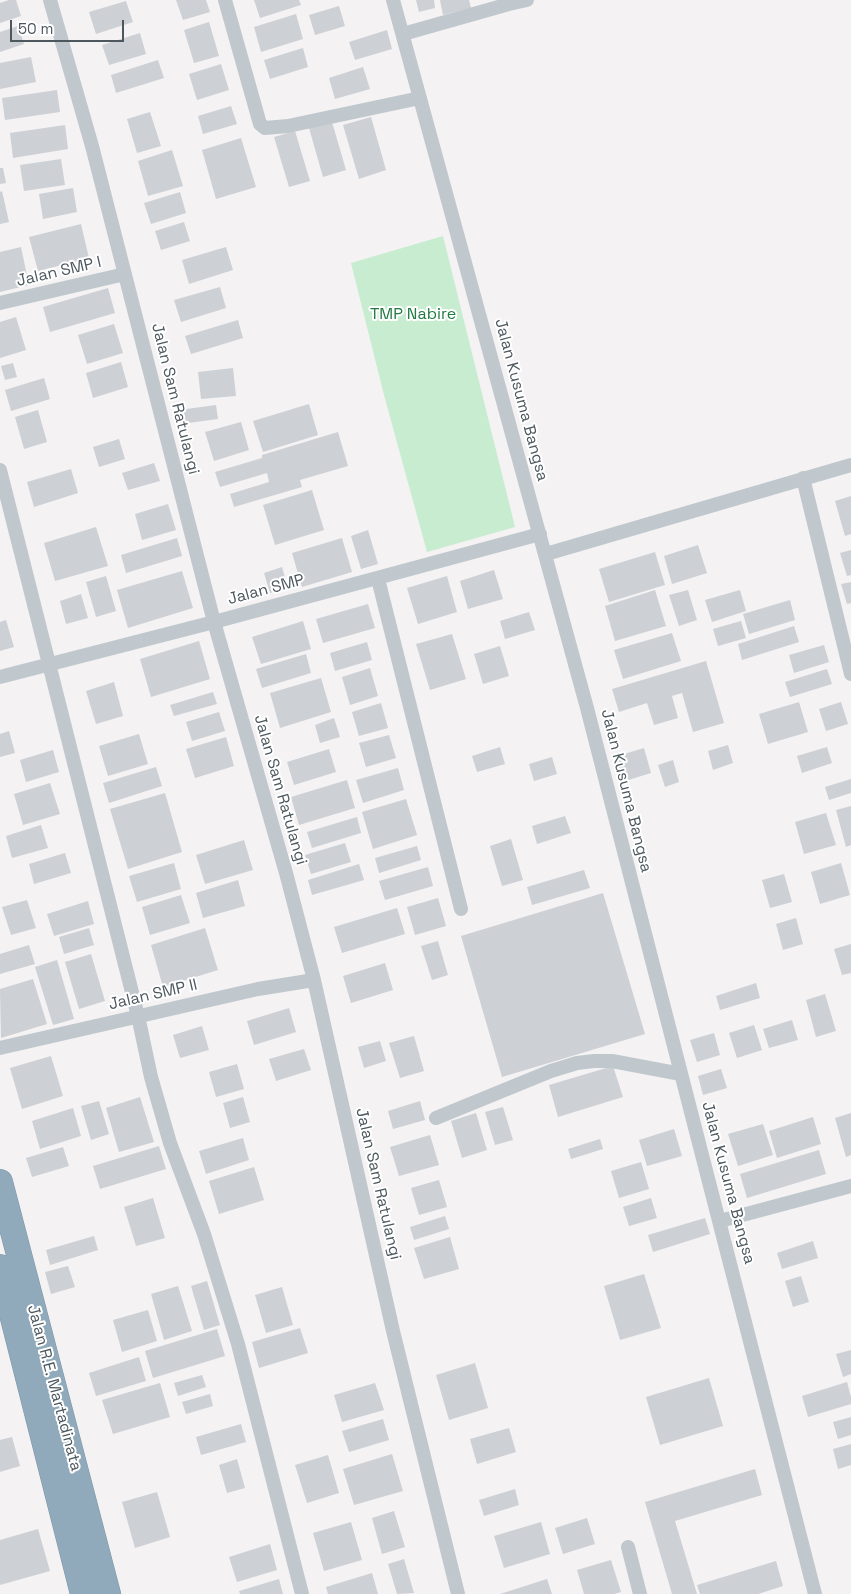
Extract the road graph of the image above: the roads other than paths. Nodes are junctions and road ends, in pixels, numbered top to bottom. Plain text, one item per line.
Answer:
1 (50, 0) edge
2 (224, 0) edge
3 (393, 0) edge
4 (527, 0) edge
5 (403, 34) junction
6 (420, 98) junction
7 (125, 274) junction
8 (0, 303) edge
9 (851, 465) edge
10 (0, 470) edge
11 (804, 478) junction
12 (540, 534) junction
13 (546, 554) junction
14 (378, 579) junction
15 (214, 622) junction
16 (49, 664) junction
17 (851, 674) edge
18 (0, 678) edge
19 (461, 909) dead end
20 (314, 980) junction
21 (138, 1016) junction
22 (0, 1048) edge
23 (681, 1074) junction
24 (436, 1118) dead end
25 (0, 1182) edge
26 (851, 1186) edge
27 (720, 1221) junction
28 (0, 1267) edge
29 (628, 1547) dead end
30 (83, 1594) edge
31 (108, 1594) edge
32 (302, 1594) edge
33 (458, 1594) edge
34 (640, 1594) edge
35 (815, 1594) edge

1 - 7 street, Jalan Sam Ratulangi
2 - 6 street
3 - 5 street, Jalan Kusuma Bangsa
4 - 5 street
5 - 6 street, Jalan Kusuma Bangsa
6 - 12 street, Jalan Kusuma Bangsa
7 - 8 street, Jalan SMP I
7 - 15 street, Jalan Sam Ratulangi
9 - 11 street
10 - 16 street
11 - 13 street
11 - 17 street
12 - 13 street, Jalan Kusuma Bangsa
12 - 14 street, Jalan SMP
13 - 23 street, Jalan Kusuma Bangsa
14 - 15 street, Jalan SMP
14 - 19 street
15 - 16 street, Jalan SMP
15 - 20 street, Jalan Sam Ratulangi
16 - 18 street, Jalan SMP
16 - 21 street
20 - 21 street, Jalan SMP II
20 - 33 street, Jalan Sam Ratulangi
21 - 22 street, Jalan SMP II
21 - 32 street
23 - 24 street
23 - 27 street, Jalan Kusuma Bangsa
25 - 31 highway, Jalan R.E. Martadinata
26 - 27 street
27 - 35 street, Jalan Kusuma Bangsa
28 - 30 highway, Jalan R.E. Martadinata
29 - 34 street

